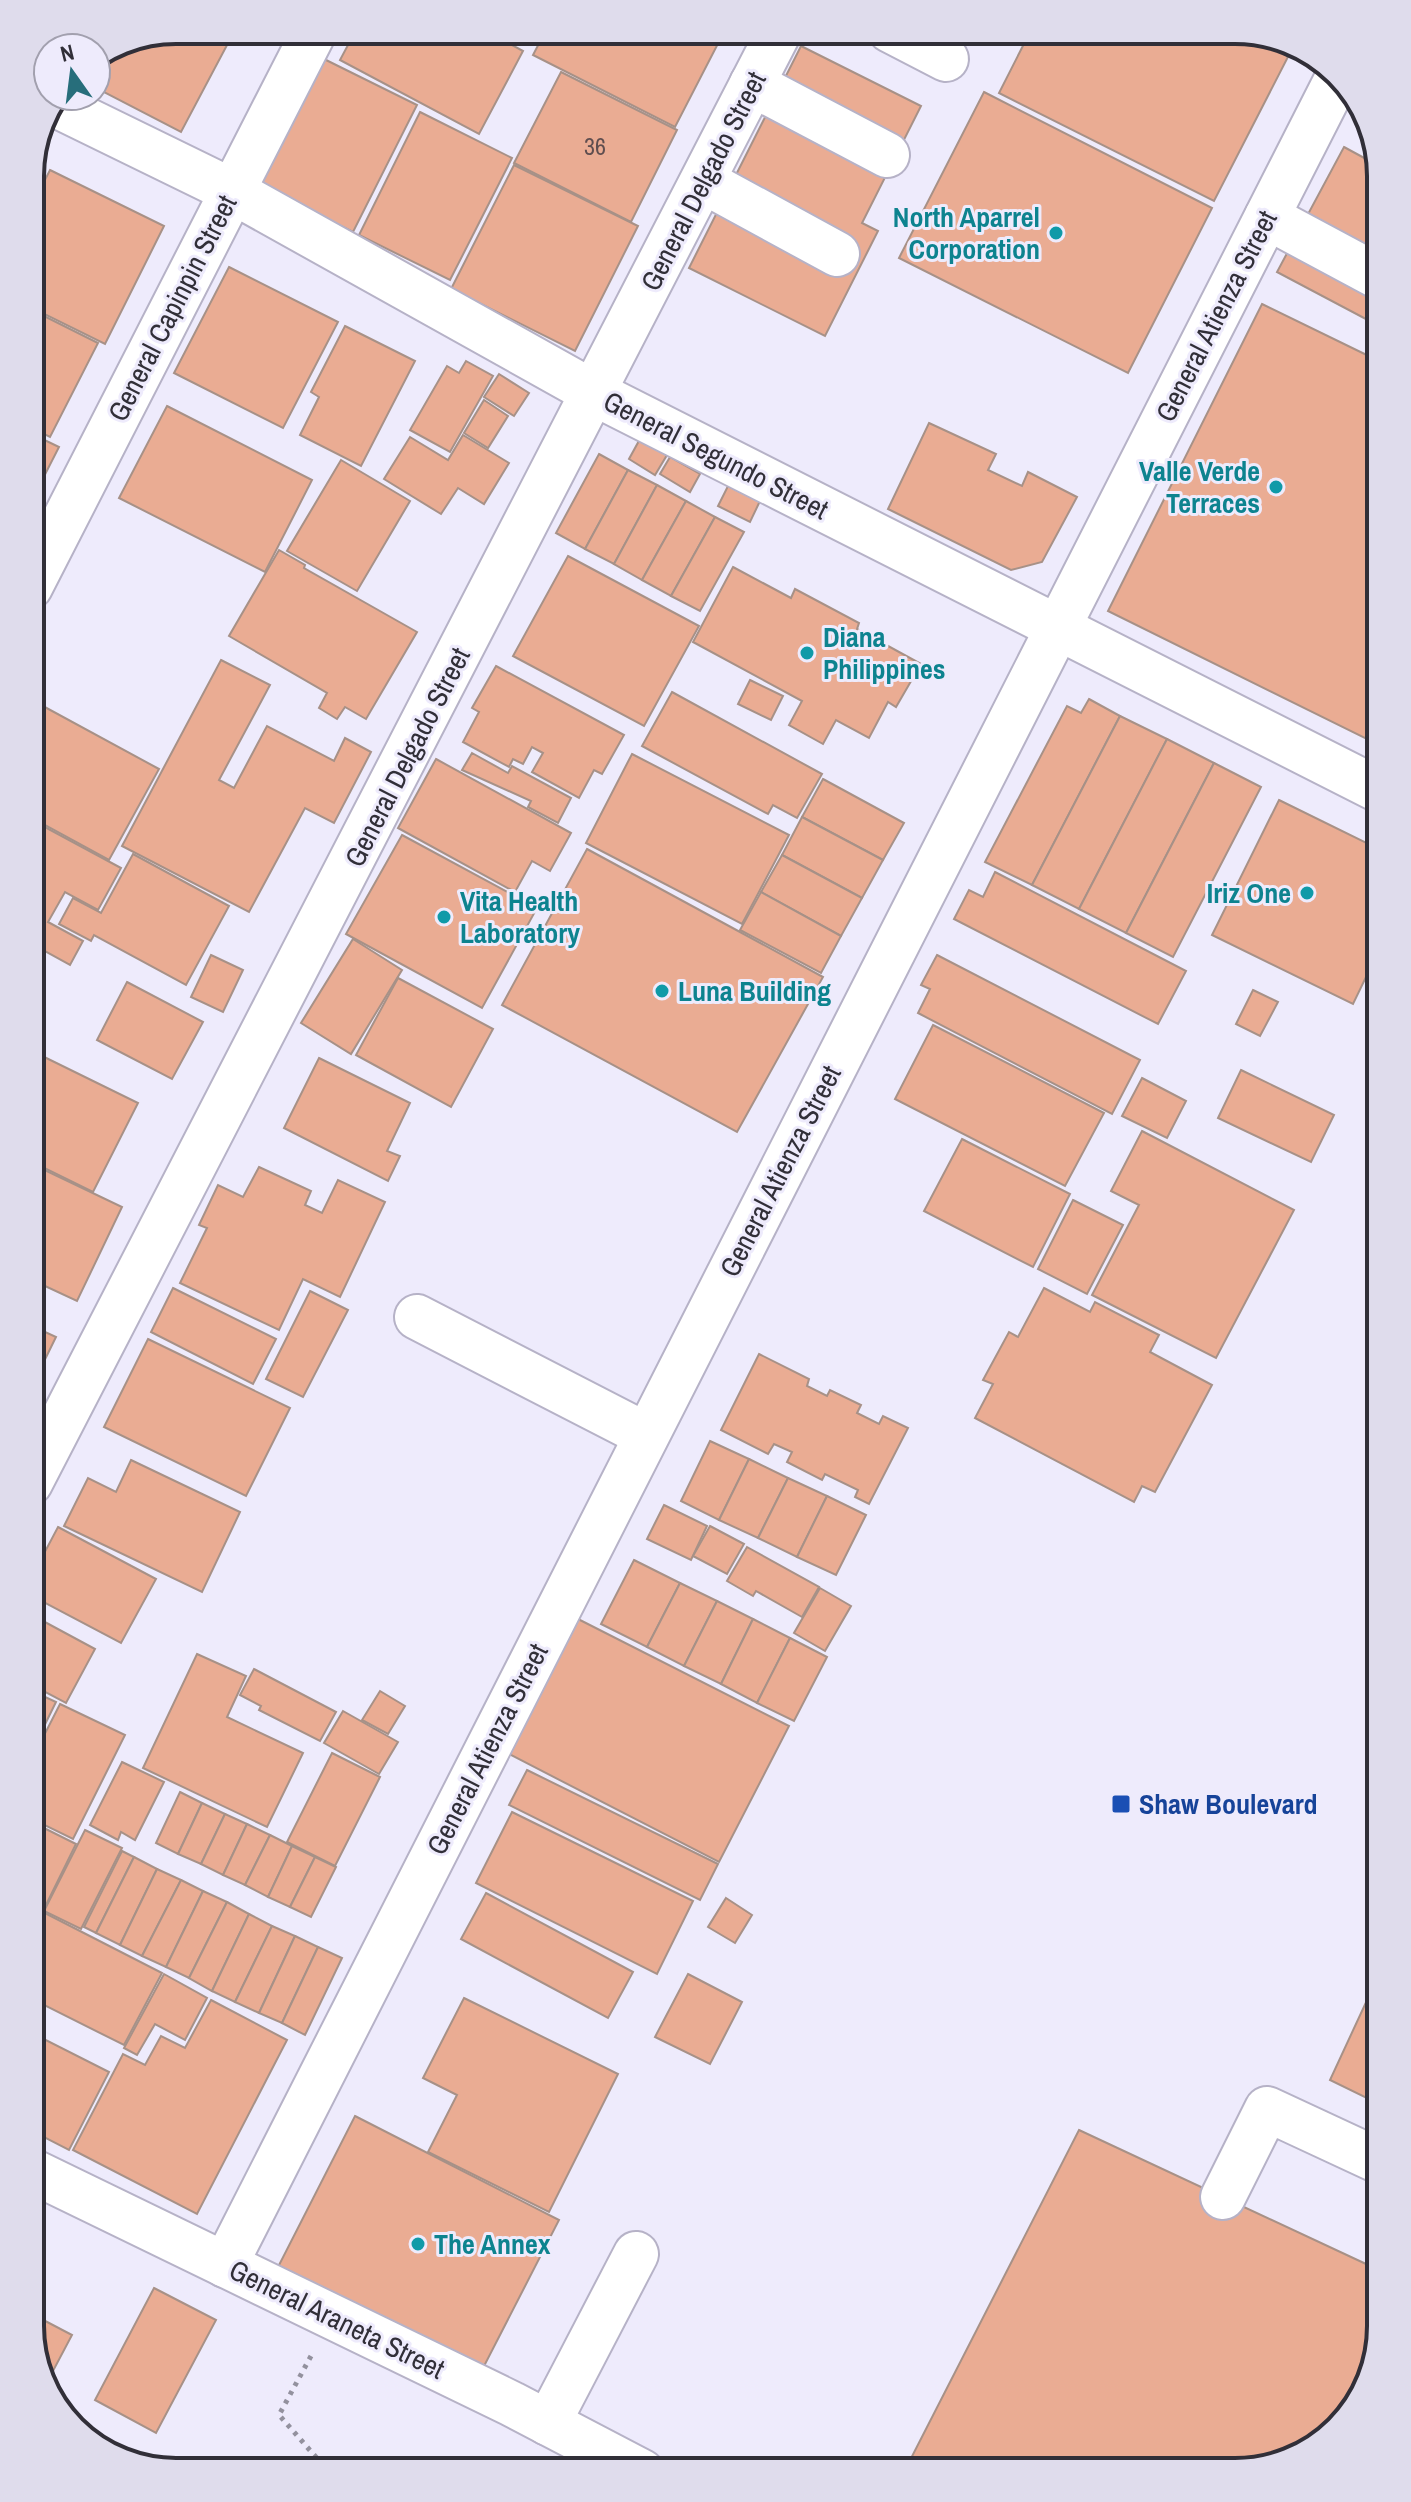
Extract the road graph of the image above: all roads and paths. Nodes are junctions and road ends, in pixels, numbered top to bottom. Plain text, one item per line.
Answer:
1 (308, 44) edge
2 (773, 44) edge
3 (917, 44) edge
4 (946, 59) dead end
5 (752, 84) junction
6 (1333, 88) edge
7 (70, 112) edge
8 (887, 155) dead end
9 (703, 181) junction
10 (232, 191) junction
11 (1267, 217) junction
12 (837, 254) dead end
13 (1367, 271) edge
14 (594, 393) junction
15 (44, 560) edge
16 (1057, 628) junction
17 (1367, 784) edge
18 (417, 1317) dead end
19 (646, 1435) junction
20 (44, 1456) edge
21 (1367, 2155) edge
22 (44, 2177) edge
23 (1223, 2197) dead end
24 (636, 2254) dead end
25 (225, 2265) junction
26 (332, 2317) junction
27 (548, 2423) junction
28 (317, 2458) edge
29 (615, 2458) edge

1 - 10 street, General Capinpin Street
2 - 5 street, General Delgado Street
3 - 4 street
5 - 8 street
5 - 9 street, General Delgado Street
6 - 11 street, General Atienza Street
7 - 10 street, General Segundo Street
9 - 12 street
9 - 14 street, General Delgado Street
10 - 14 street, General Segundo Street
10 - 15 street, General Capinpin Street
11 - 13 street
11 - 16 street, General Atienza Street
14 - 16 street, General Segundo Street
14 - 20 street, General Delgado Street
16 - 17 street, General Segundo Street
16 - 19 street, General Atienza Street
18 - 19 street
19 - 25 street, General Atienza Street
21 - 23 street
22 - 25 street, General Araneta Street
24 - 27 street
25 - 26 street, General Araneta Street
26 - 27 street, General Araneta Street
26 - 28 path
27 - 29 street, General Araneta Street

